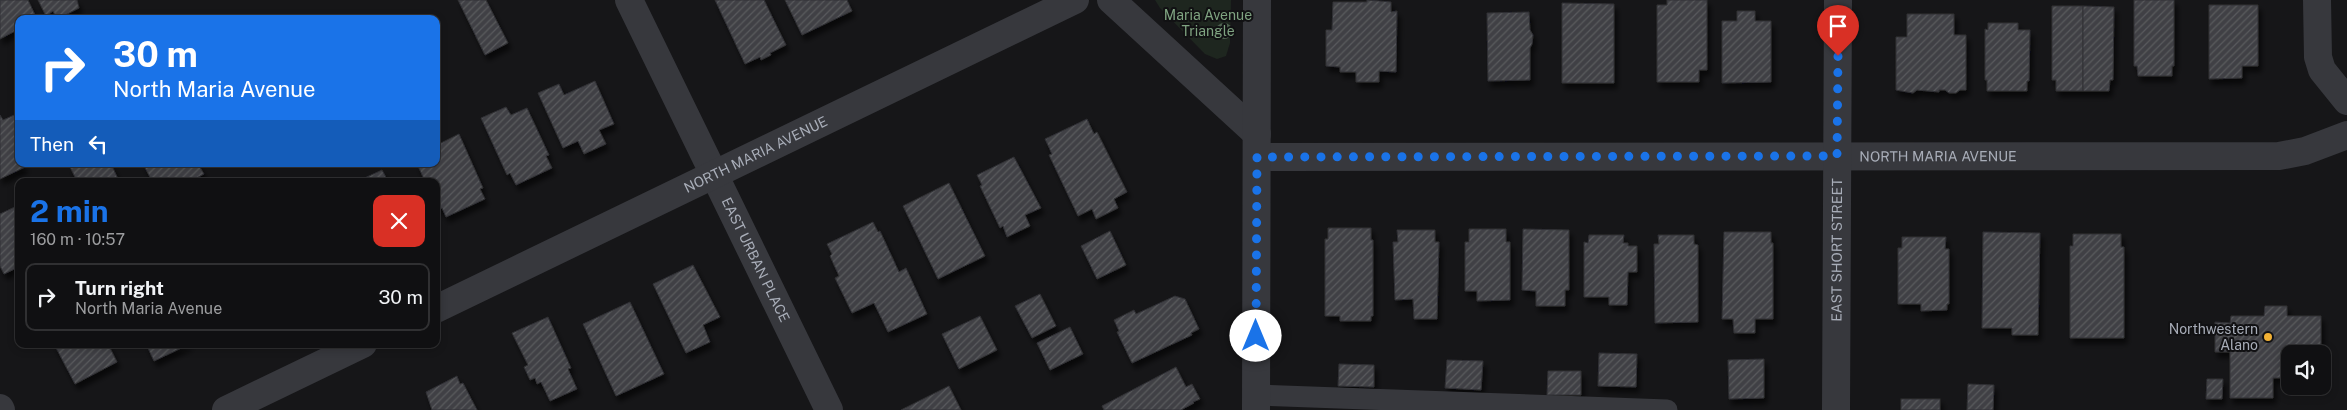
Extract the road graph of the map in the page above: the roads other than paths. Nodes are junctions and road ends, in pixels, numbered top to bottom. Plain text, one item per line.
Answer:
1 (629, 0) edge
2 (1075, 0) edge
3 (1112, 0) edge
4 (1257, 0) edge
5 (1838, 0) edge
6 (2317, 0) edge
7 (2347, 101) edge
8 (2347, 135) edge
9 (1257, 146) junction
10 (1837, 156) junction
11 (714, 175) junction
12 (440, 306) edge
13 (355, 348) edge
14 (1256, 403) edge
15 (226, 410) edge
16 (829, 410) edge
17 (1667, 410) edge
18 (1836, 410) edge

1 - 11 street, EAST URBAN PLACE
2 - 11 street, NORTH MARIA AVENUE
3 - 9 street
4 - 9 street
5 - 10 street, EAST SHORT STREET
6 - 7 street
8 - 10 street, NORTH MARIA AVENUE
9 - 10 street, NORTH MARIA AVENUE
9 - 14 street
10 - 18 street, EAST SHORT STREET
11 - 12 street, NORTH MARIA AVENUE
11 - 16 street, EAST URBAN PLACE
13 - 15 street
14 - 17 lane

